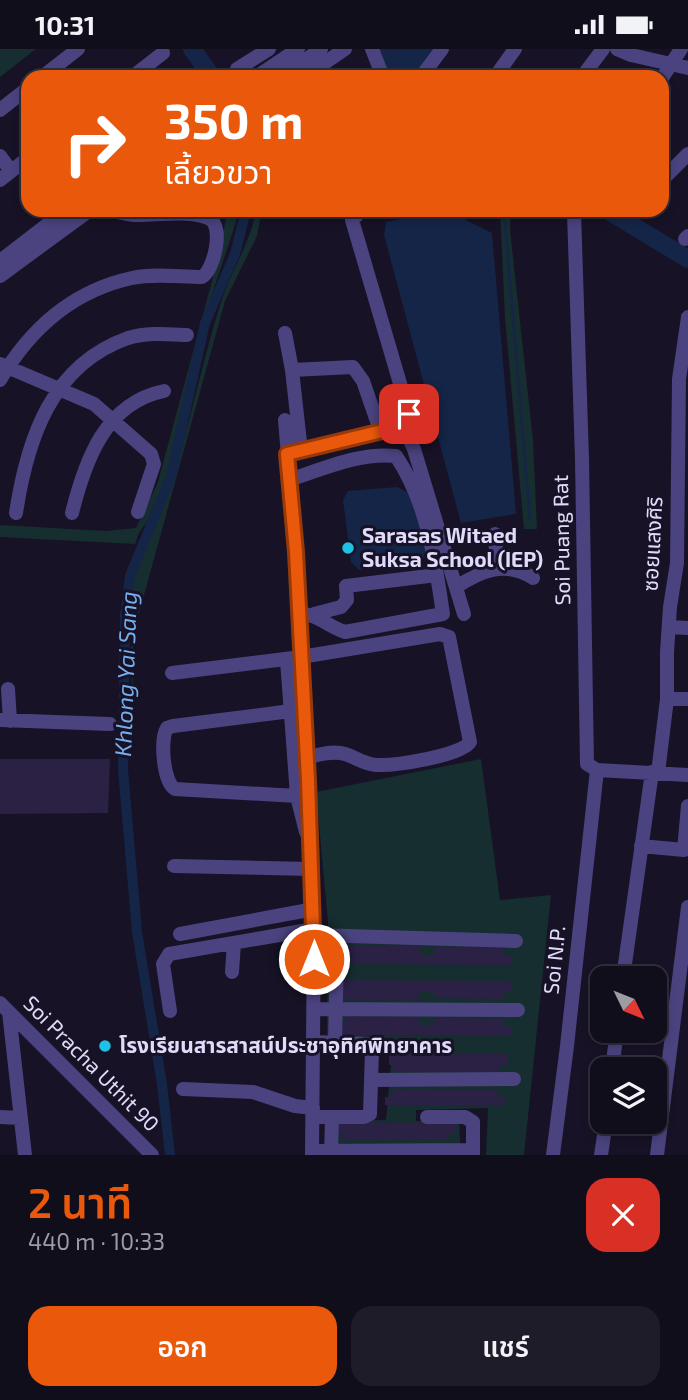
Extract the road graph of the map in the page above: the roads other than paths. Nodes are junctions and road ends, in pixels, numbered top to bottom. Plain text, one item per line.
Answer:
1 (78, 49) edge
2 (270, 49) edge
3 (298, 49) edge
4 (321, 49) edge
5 (345, 49) edge
6 (372, 49) edge
7 (442, 49) edge
8 (515, 49) edge
9 (603, 49) edge
10 (617, 49) edge
11 (681, 49) edge
12 (163, 53) dead end
13 (670, 66) junction
14 (688, 68) edge
15 (237, 69) dead end
16 (51, 70) edge
17 (141, 70) edge
18 (266, 70) edge
19 (291, 70) edge
20 (314, 70) edge
21 (380, 70) edge
22 (426, 70) edge
23 (500, 70) edge
24 (587, 70) edge
25 (667, 70) edge
26 (21, 94) edge
27 (0, 110) edge
28 (688, 154) edge
29 (0, 156) edge
30 (21, 163) edge
31 (669, 173) edge
32 (6, 175) edge
33 (57, 217) edge
34 (80, 217) edge
35 (196, 217) edge
36 (355, 217) edge
37 (573, 217) edge
38 (0, 261) edge
39 (0, 276) edge
40 (688, 317) edge
41 (285, 333) dead end
42 (187, 335) dead end
43 (685, 352) edge
44 (292, 370) junction
45 (2, 371) edge
46 (60, 388) junction
47 (164, 391) dead end
48 (113, 419) junction
49 (285, 420) dead end
50 (683, 424) edge
51 (403, 426) junction
52 (380, 430) junction
53 (294, 452) junction
54 (289, 480) junction
55 (682, 493) edge
56 (138, 512) dead end
57 (16, 513) dead end
58 (72, 513) dead end
59 (495, 534) dead end
60 (682, 563) edge
61 (497, 568) junction
62 (437, 575) junction
63 (533, 578) dead end
64 (456, 587) junction
65 (307, 614) junction
66 (464, 614) dead end
67 (670, 627) junction
68 (688, 628) edge
69 (294, 659) junction
70 (172, 673) dead end
71 (8, 689) dead end
72 (667, 699) junction
73 (688, 699) edge
74 (291, 711) junction
75 (5, 720) edge
76 (110, 724) dead end
77 (307, 757) junction
78 (597, 770) junction
79 (655, 773) junction
80 (688, 775) edge
81 (297, 796) junction
82 (688, 806) edge
83 (302, 824) junction
84 (312, 846) junction
85 (641, 846) junction
86 (686, 853) edge
87 (174, 866) dead end
88 (308, 868) junction
89 (688, 907) edge
90 (314, 909) junction
91 (314, 932) junction
92 (180, 934) dead end
93 (516, 941) dead end
94 (234, 943) junction
95 (337, 952) dead end
96 (625, 966) edge
97 (232, 972) dead end
98 (4, 1008) edge
99 (314, 1009) junction
100 (335, 1009) junction
101 (518, 1010) dead end
102 (170, 1011) dead end
103 (314, 1042) junction
104 (335, 1042) junction
105 (6, 1063) edge
106 (514, 1079) dead end
107 (372, 1080) junction
108 (183, 1089) dead end
109 (313, 1113) junction
110 (0, 1117) edge
111 (332, 1117) junction
112 (427, 1117) dead end
113 (20, 1118) junction
114 (604, 1134) edge
115 (149, 1152) edge
116 (313, 1153) edge
117 (331, 1153) edge
118 (473, 1153) edge
119 (25, 1155) edge
120 (553, 1155) edge
121 (601, 1155) edge
122 (657, 1155) edge

1 - 16 street
2 - 15 street
3 - 18 street
4 - 19 street
5 - 20 street
6 - 21 street
7 - 22 street
8 - 23 street
9 - 24 street
10 - 13 street
11 - 13 street
12 - 17 street
13 - 14 street
13 - 25 street
26 - 27 street
28 - 31 street
29 - 32 street
30 - 32 street
33 - 38 street
34 - 39 street
35 - 45 street
36 - 51 street
37 - 78 street, Soi Puang Rat
40 - 43 street, ซอยแสงศิริ
41 - 44 street
42 - 46 street
43 - 50 street, ซอยแสงศิริ
44 - 52 street
44 - 53 street
45 - 46 street
46 - 48 street
46 - 57 street
47 - 48 street
48 - 56 street
48 - 58 street
49 - 53 street
50 - 55 street, ซอยแสงศิริ
51 - 52 street
51 - 64 street
52 - 53 street
53 - 54 street
54 - 62 street
54 - 65 street
55 - 60 street, ซอยแสงศิริ
59 - 61 street
60 - 67 street, ซอยแสงศิริ
61 - 63 street
61 - 64 street
62 - 65 street
62 - 65 street
64 - 66 street
65 - 69 street
67 - 68 street
67 - 72 street, ซอยแสงศิริ
69 - 70 street
69 - 74 street
69 - 77 street
69 - 77 street
71 - 75 street
72 - 73 street
72 - 79 street, ซอยแสงศิริ
74 - 81 street
74 - 81 street
75 - 76 street
77 - 84 street
78 - 79 street
78 - 120 street, Soi N.P.
79 - 80 street
79 - 85 street, ซอยแสงศิริ
81 - 83 street
82 - 86 street
83 - 84 street
83 - 88 street
84 - 88 street
85 - 86 street
85 - 96 street, ซอยแสงศิริ
87 - 88 street
88 - 90 street
89 - 122 street
90 - 91 street
90 - 92 street
91 - 93 street
91 - 94 street
91 - 99 street
94 - 97 street
94 - 102 street
95 - 100 street
98 - 105 street
98 - 115 street, Soi Pracha Uthit 90
99 - 100 street
99 - 103 street
100 - 101 street
100 - 104 street
103 - 104 street
103 - 109 street
104 - 107 street
105 - 113 street
106 - 107 street
107 - 111 street
108 - 109 street
109 - 111 street
109 - 116 street
110 - 113 street
111 - 117 street
112 - 118 street
113 - 119 street
114 - 121 street
116 - 117 street
117 - 118 street

